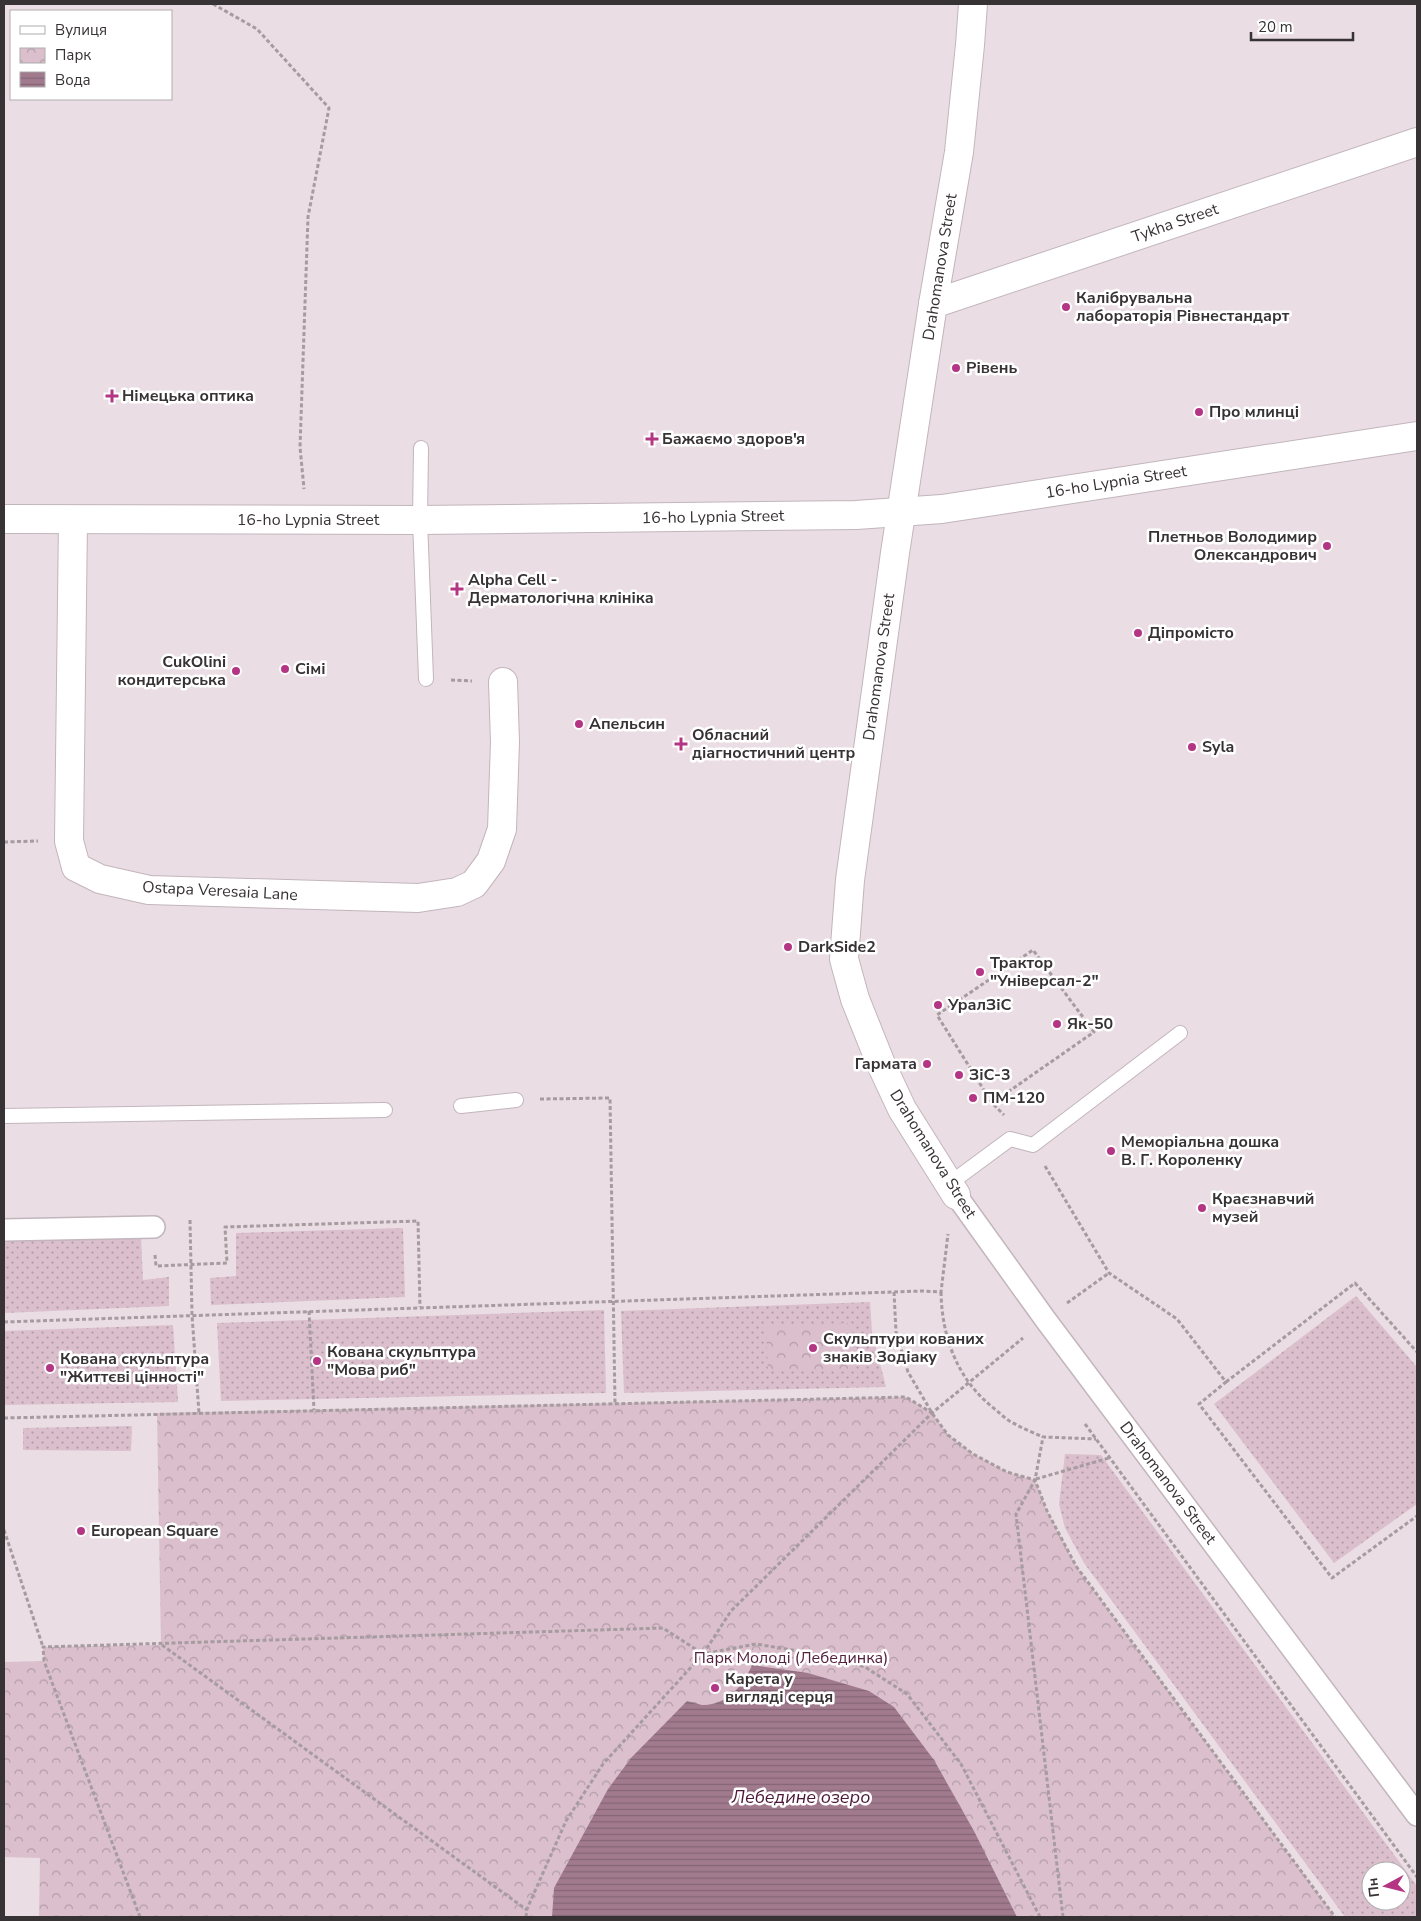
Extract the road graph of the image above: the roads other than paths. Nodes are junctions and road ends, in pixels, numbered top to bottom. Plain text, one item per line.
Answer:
1 (973, 4) edge
2 (1417, 142) edge
3 (933, 304) junction
4 (1417, 436) edge
5 (421, 448) dead end
6 (901, 512) junction
7 (4, 520) edge
8 (73, 520) junction
9 (420, 520) junction
10 (426, 679) road end
11 (503, 682) road end
12 (1180, 1033) dead end
13 (516, 1100) road end
14 (461, 1106) dead end
15 (385, 1110) dead end
16 (4, 1116) edge
17 (953, 1189) junction
18 (154, 1227) dead end
19 (4, 1230) edge
20 (1417, 1815) edge

1 - 3 street, Drahomanova Street
2 - 3 street, Tykha Street
3 - 6 street, Drahomanova Street
4 - 6 street, 16-ho Lypnia Street
5 - 9 lane
6 - 9 street, 16-ho Lypnia Street
6 - 17 street, Drahomanova Street
7 - 8 street, 16-ho Lypnia Street
8 - 9 street, 16-ho Lypnia Street
8 - 11 street, Ostapa Veresaia Lane
9 - 10 lane
12 - 17 lane
13 - 14 lane
15 - 16 lane
17 - 20 street, Drahomanova Street
18 - 19 street

